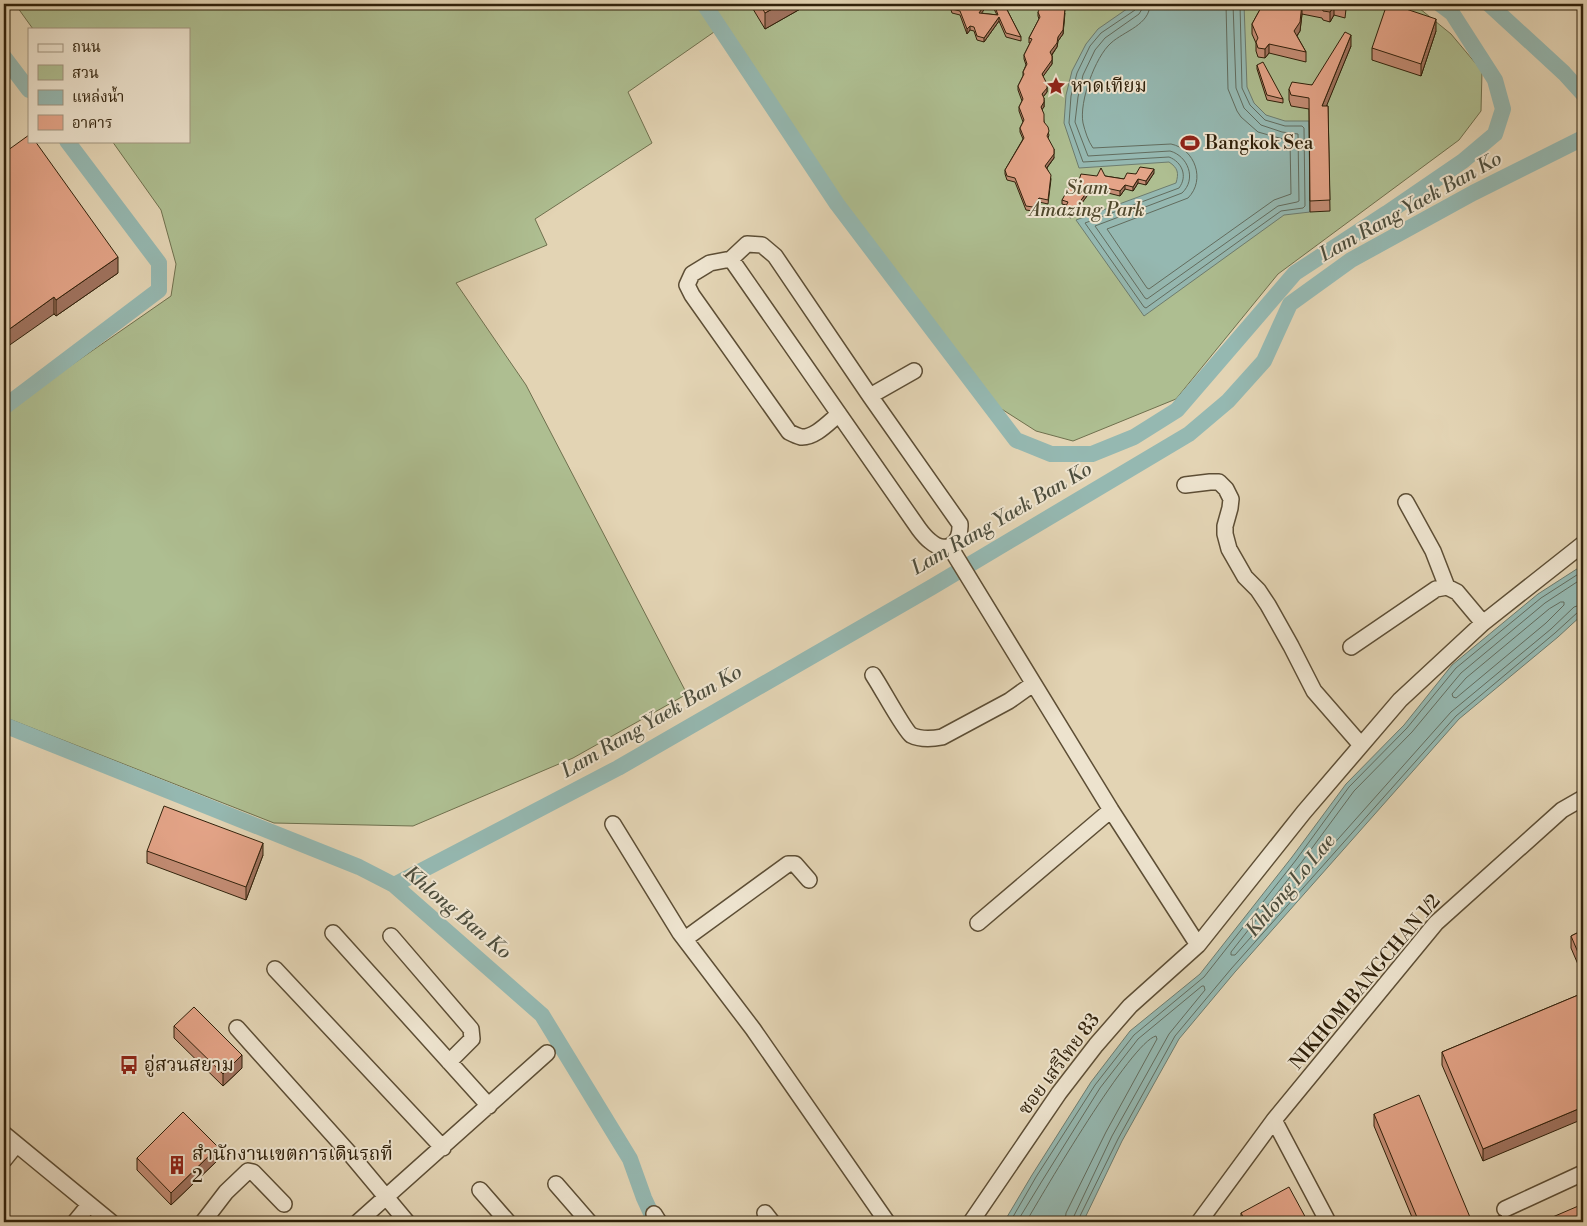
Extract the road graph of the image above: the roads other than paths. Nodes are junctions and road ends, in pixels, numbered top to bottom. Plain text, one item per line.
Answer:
1 (731, 259) junction
2 (914, 371) dead end
3 (870, 396) junction
4 (839, 414) junction
5 (1185, 485) dead end
6 (1406, 502) dead end
7 (1583, 544) edge
8 (953, 553) junction
9 (1447, 587) junction
10 (1483, 623) junction
11 (1351, 647) dead end
12 (873, 675) dead end
13 (1033, 684) junction
14 (1361, 745) junction
15 (1583, 798) edge
16 (1111, 810) junction
17 (613, 824) dead end
18 (809, 880) dead end
19 (978, 923) dead end
20 (333, 933) dead end
21 (391, 936) dead end
22 (685, 939) junction
23 (1198, 945) junction
24 (275, 969) dead end
25 (236, 1028) dead end
26 (547, 1053) dead end
27 (449, 1062) junction
28 (489, 1106) junction
29 (1274, 1120) junction
30 (4, 1134) edge
31 (16, 1145) junction
32 (443, 1148) junction
33 (4, 1160) edge
34 (1583, 1173) edge
35 (556, 1184) dead end
36 (480, 1190) dead end
37 (386, 1198) junction
38 (284, 1204) dead end
39 (89, 1206) junction
40 (1505, 1209) dead end
41 (76, 1222) edge
42 (110, 1222) edge
43 (203, 1222) edge
44 (358, 1222) edge
45 (407, 1222) edge
46 (508, 1222) edge
47 (589, 1222) edge
48 (887, 1222) edge
49 (971, 1222) edge
50 (1199, 1222) edge
51 (1328, 1222) edge

1 - 3 street
1 - 4 street
1 - 4 street
2 - 3 street
3 - 8 street
4 - 8 street
5 - 14 street
6 - 9 street
7 - 10 street, ซอย เสรีไทย 83
8 - 13 street
9 - 10 street
9 - 11 street
10 - 14 street, ซอย เสรีไทย 83
12 - 13 street
13 - 16 street
14 - 23 street, ซอย เสรีไทย 83
15 - 29 street, NIKHOM BANGCHAN 1/2
16 - 19 street
16 - 23 street
17 - 22 street
18 - 22 street
20 - 27 street
21 - 27 street
22 - 48 street
23 - 49 street, ซอย เสรีไทย 83
24 - 32 street
25 - 37 street
26 - 28 street
27 - 28 street
28 - 32 street
29 - 50 street, NIKHOM BANGCHAN 1/2
29 - 51 street
30 - 31 street
31 - 33 street
31 - 39 street
32 - 37 street
34 - 40 street
35 - 47 street
36 - 46 street
37 - 44 street
37 - 45 street
38 - 43 street
39 - 41 street
39 - 42 street

